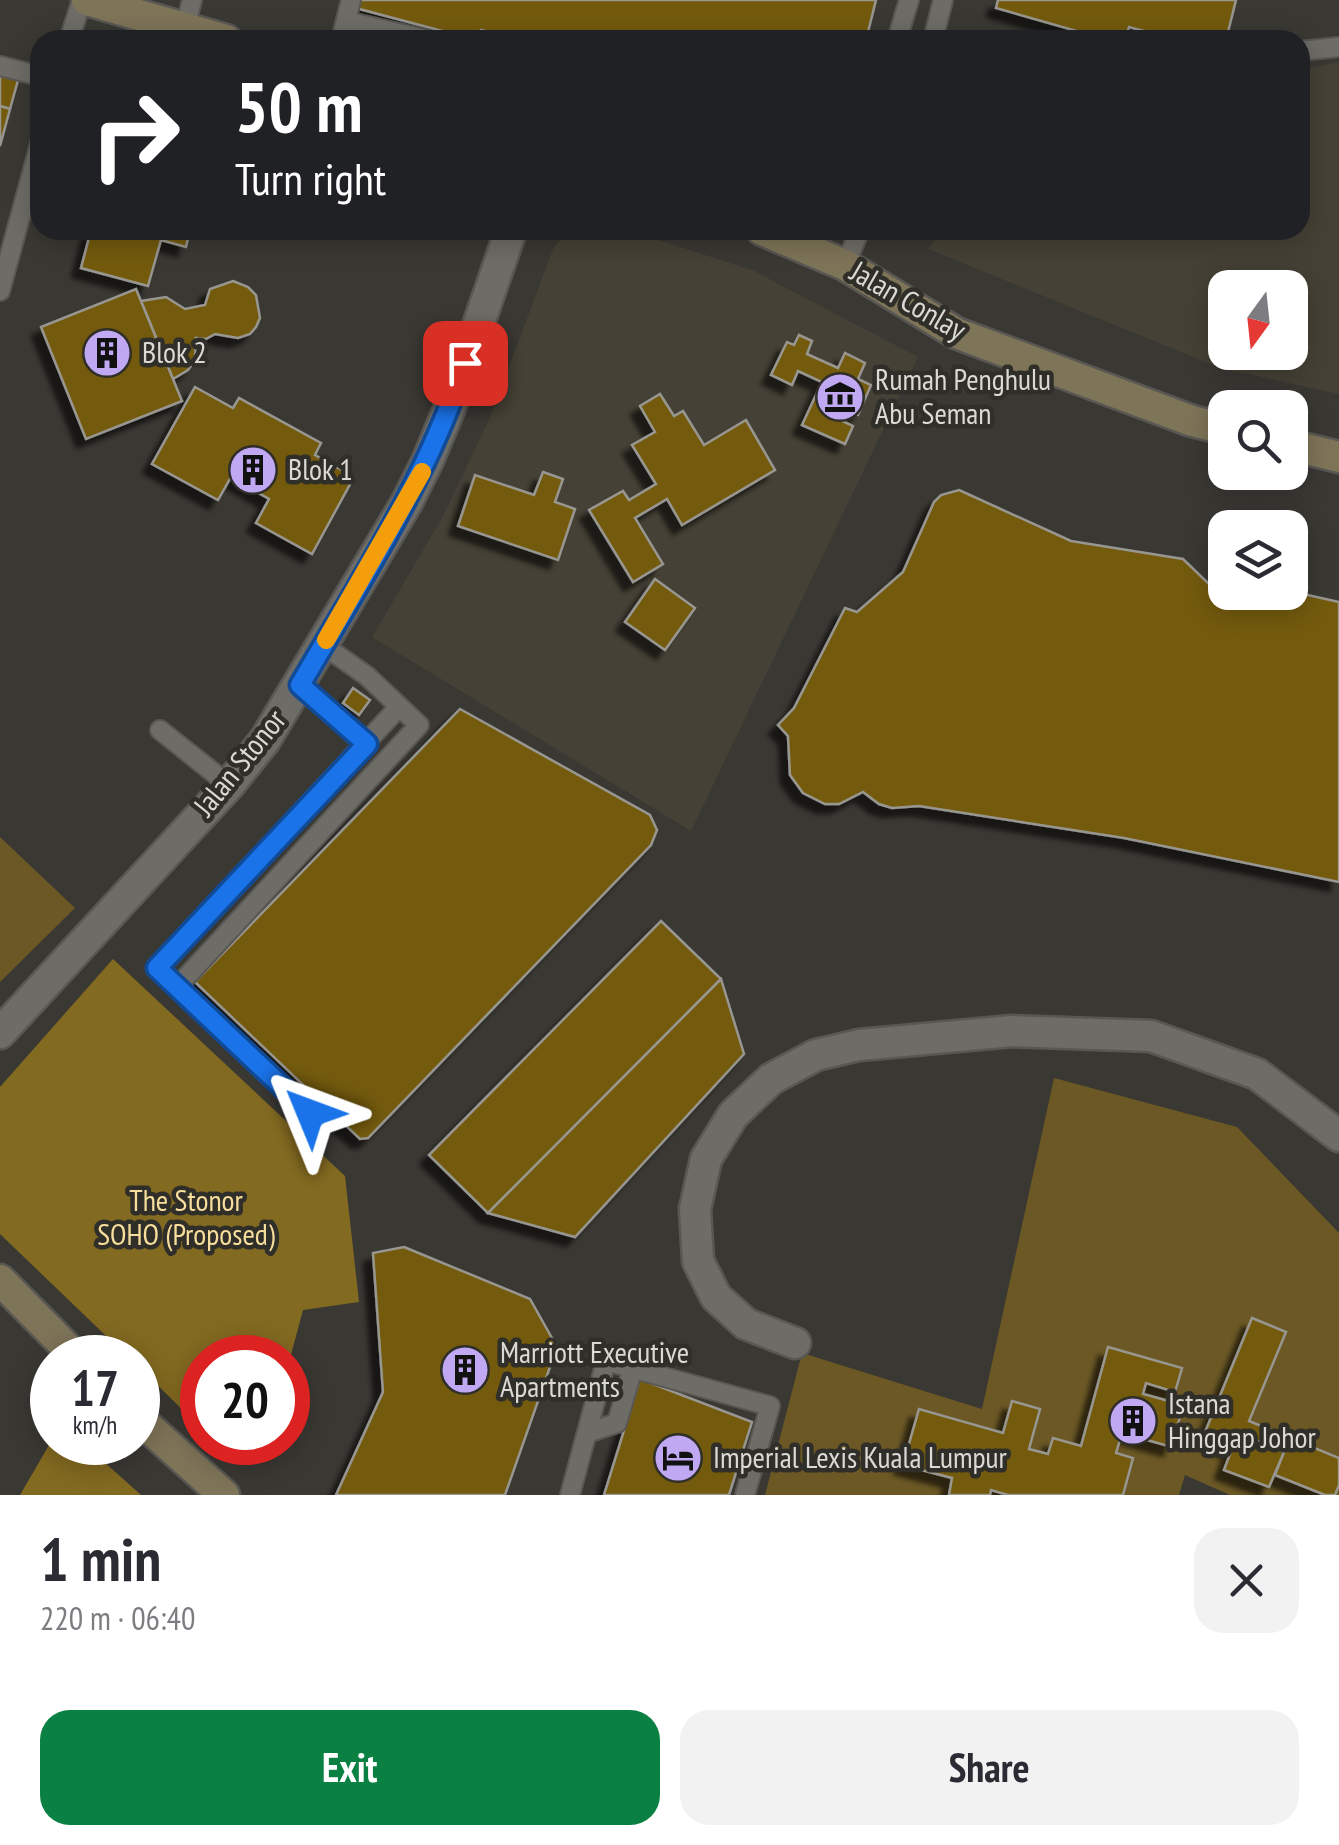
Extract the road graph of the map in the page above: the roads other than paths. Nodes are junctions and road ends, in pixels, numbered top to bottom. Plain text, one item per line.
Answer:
1 (85, 0) edge
2 (352, 0) edge
3 (909, 0) edge
4 (943, 0) edge
5 (136, 6) edge
6 (189, 14) edge
7 (346, 21) junction
8 (73, 30) edge
9 (212, 30) edge
10 (343, 30) edge
11 (385, 30) edge
12 (900, 30) edge
13 (935, 30) edge
14 (1339, 47) edge
15 (1310, 50) edge
16 (0, 66) edge
17 (30, 74) edge
18 (30, 181) edge
19 (509, 240) edge
20 (786, 240) edge
21 (856, 240) edge
22 (846, 265) junction
23 (0, 291) edge
24 (1208, 425) edge
25 (1308, 449) edge
26 (1339, 456) edge
27 (323, 644) junction
28 (300, 685) junction
29 (399, 706) junction
30 (160, 730) dead end
31 (367, 744) junction
32 (229, 785) junction
33 (177, 987) junction
34 (0, 1034) edge
35 (310, 1113) dead end
36 (1339, 1136) edge
37 (0, 1280) edge
38 (54, 1335) edge
39 (795, 1343) dead end
40 (633, 1368) junction
41 (587, 1433) junction
42 (160, 1438) edge
43 (224, 1495) edge
44 (570, 1495) edge
45 (746, 1495) edge

1 - 5 street
1 - 8 lane
2 - 7 lane
3 - 12 lane
4 - 13 lane
5 - 6 street
6 - 9 street
7 - 10 lane
7 - 11 lane
14 - 15 lane
16 - 17 lane
18 - 23 lane
19 - 27 street, Jalan Stonor
20 - 22 street, Jalan Conlay
21 - 22 lane
22 - 24 street, Jalan Conlay
25 - 26 street
27 - 28 street, Jalan Stonor
27 - 29 lane
28 - 31 lane
28 - 32 street, Jalan Stonor
29 - 31 lane
29 - 33 lane
30 - 32 lane
31 - 33 lane
32 - 34 street, Jalan Stonor
33 - 35 lane
36 - 39 street
37 - 38 street
40 - 41 lane
40 - 41 lane
40 - 45 lane
41 - 44 lane
42 - 43 street

